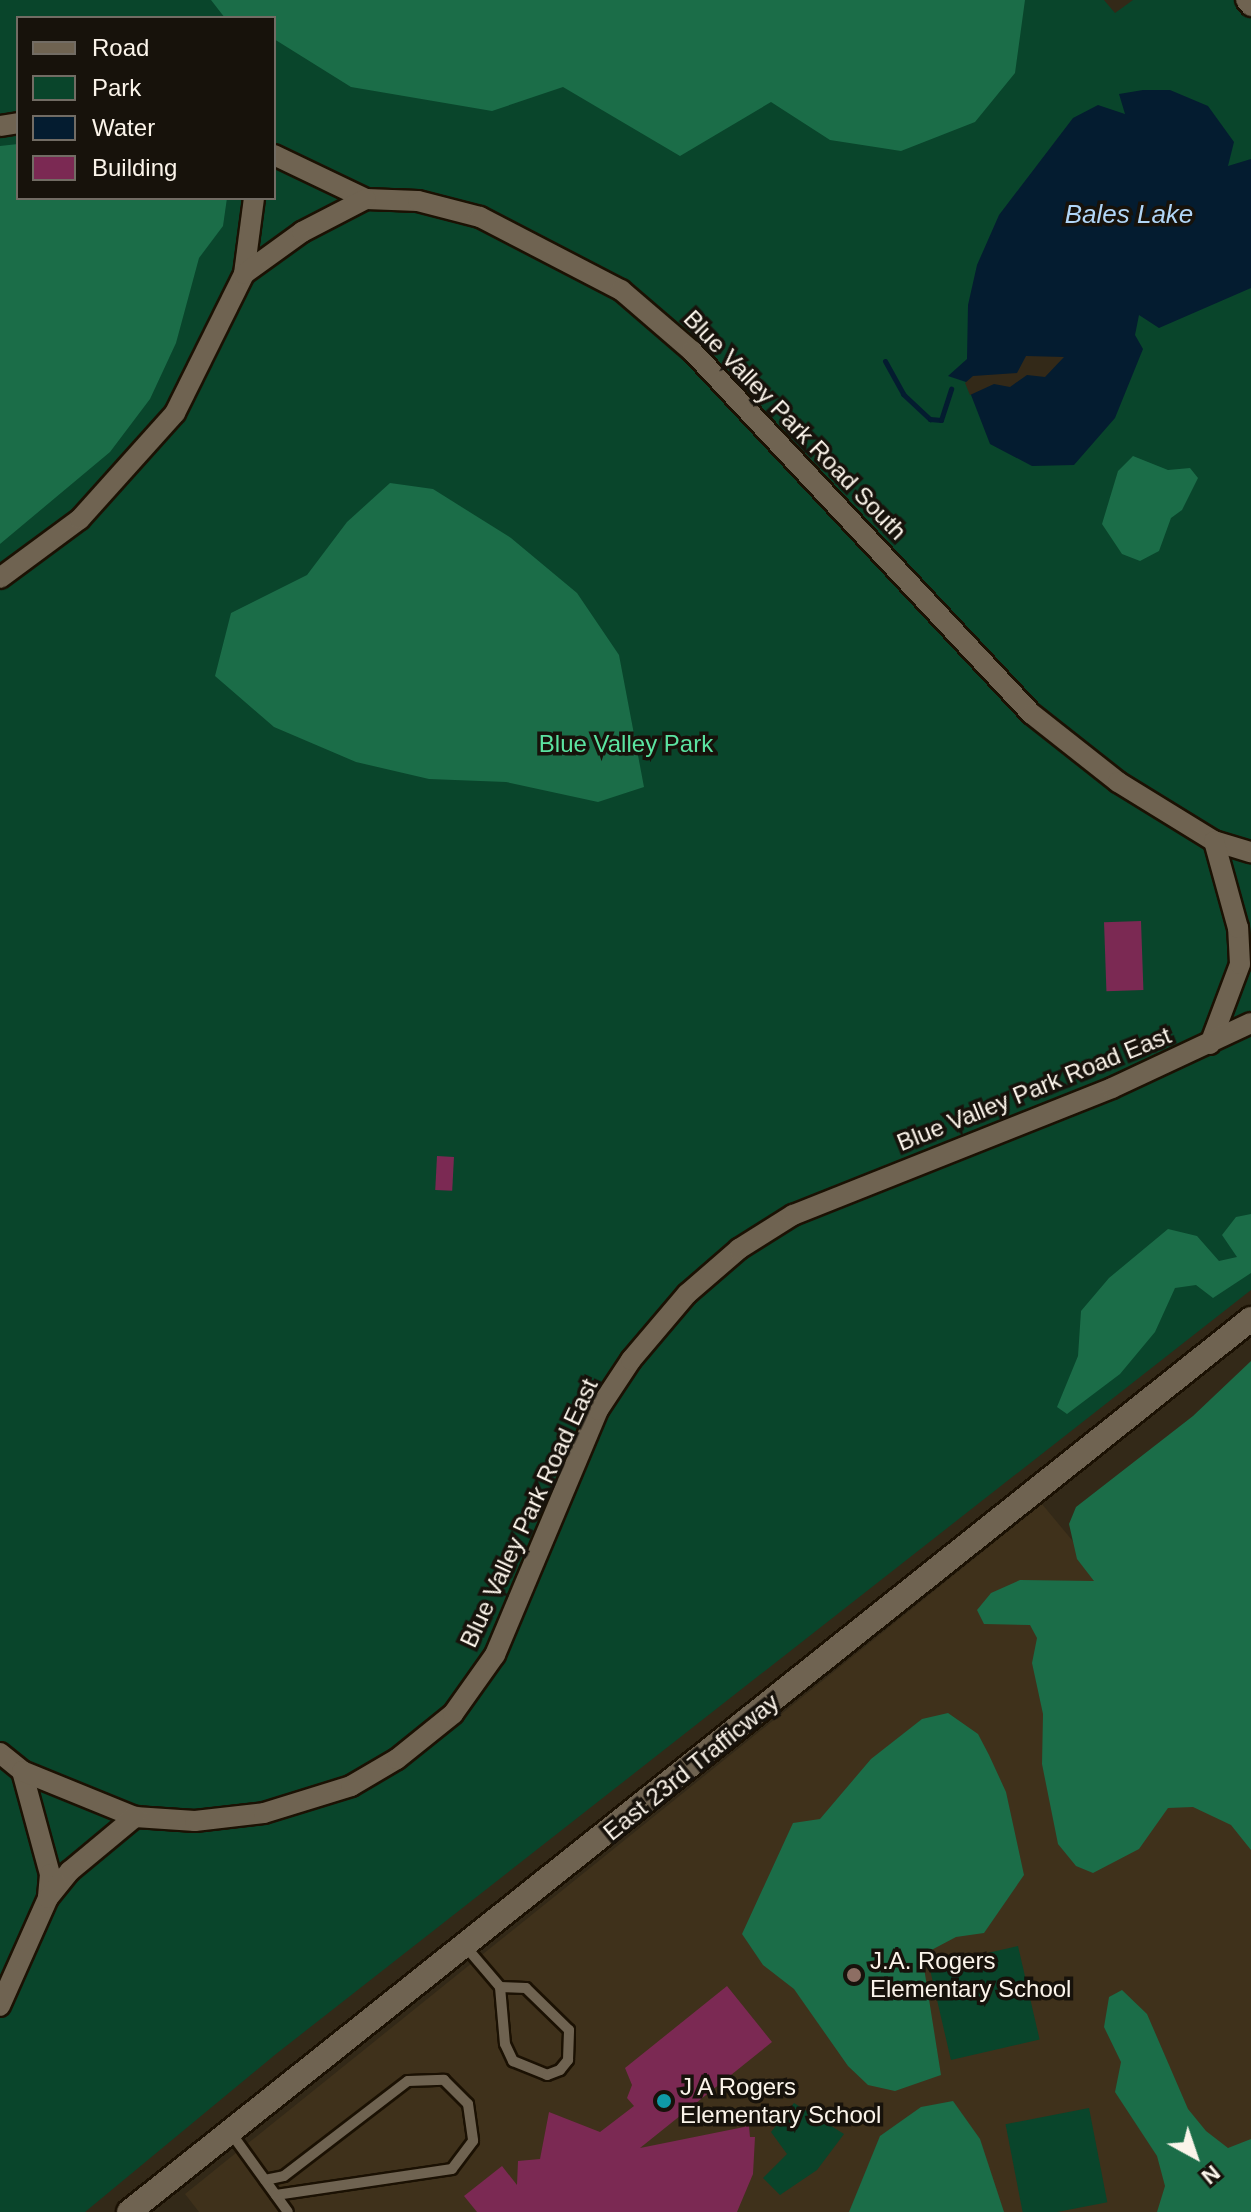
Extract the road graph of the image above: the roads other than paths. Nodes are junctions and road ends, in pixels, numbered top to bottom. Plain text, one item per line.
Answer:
1 (1246, 0) edge
2 (1251, 6) edge
3 (276, 156) edge
4 (366, 199) junction
5 (254, 200) edge
6 (244, 274) junction
7 (0, 578) edge
8 (1214, 841) junction
9 (1251, 852) edge
10 (1251, 1023) edge
11 (1210, 1044) junction
12 (1251, 1319) edge
13 (0, 1753) edge
14 (22, 1771) junction
15 (135, 1817) junction
16 (48, 1898) junction
17 (466, 1947) junction
18 (500, 1987) junction
19 (0, 2006) edge
20 (230, 2132) junction
21 (265, 2180) junction
22 (276, 2195) junction
23 (129, 2212) edge
24 (288, 2212) edge

1 - 2 street
3 - 4 street, Blue Valley Park Road South
4 - 6 street
4 - 8 street, Blue Valley Park Road South
5 - 6 street
6 - 7 street
8 - 9 street, Blue Valley Park Road South
8 - 11 street
10 - 11 street, Blue Valley Park Road East
11 - 15 street, Blue Valley Park Road East
12 - 17 main road, East 23rd Trafficway
13 - 14 street, Blue Valley Park Road East
14 - 15 street, Blue Valley Park Road East
14 - 16 street
15 - 16 street
16 - 19 street
17 - 18 lane
17 - 20 main road, East 23rd Trafficway
18 - 18 lane
20 - 21 lane
20 - 23 main road, East 23rd Trafficway
21 - 22 lane
21 - 22 lane
22 - 24 lane

